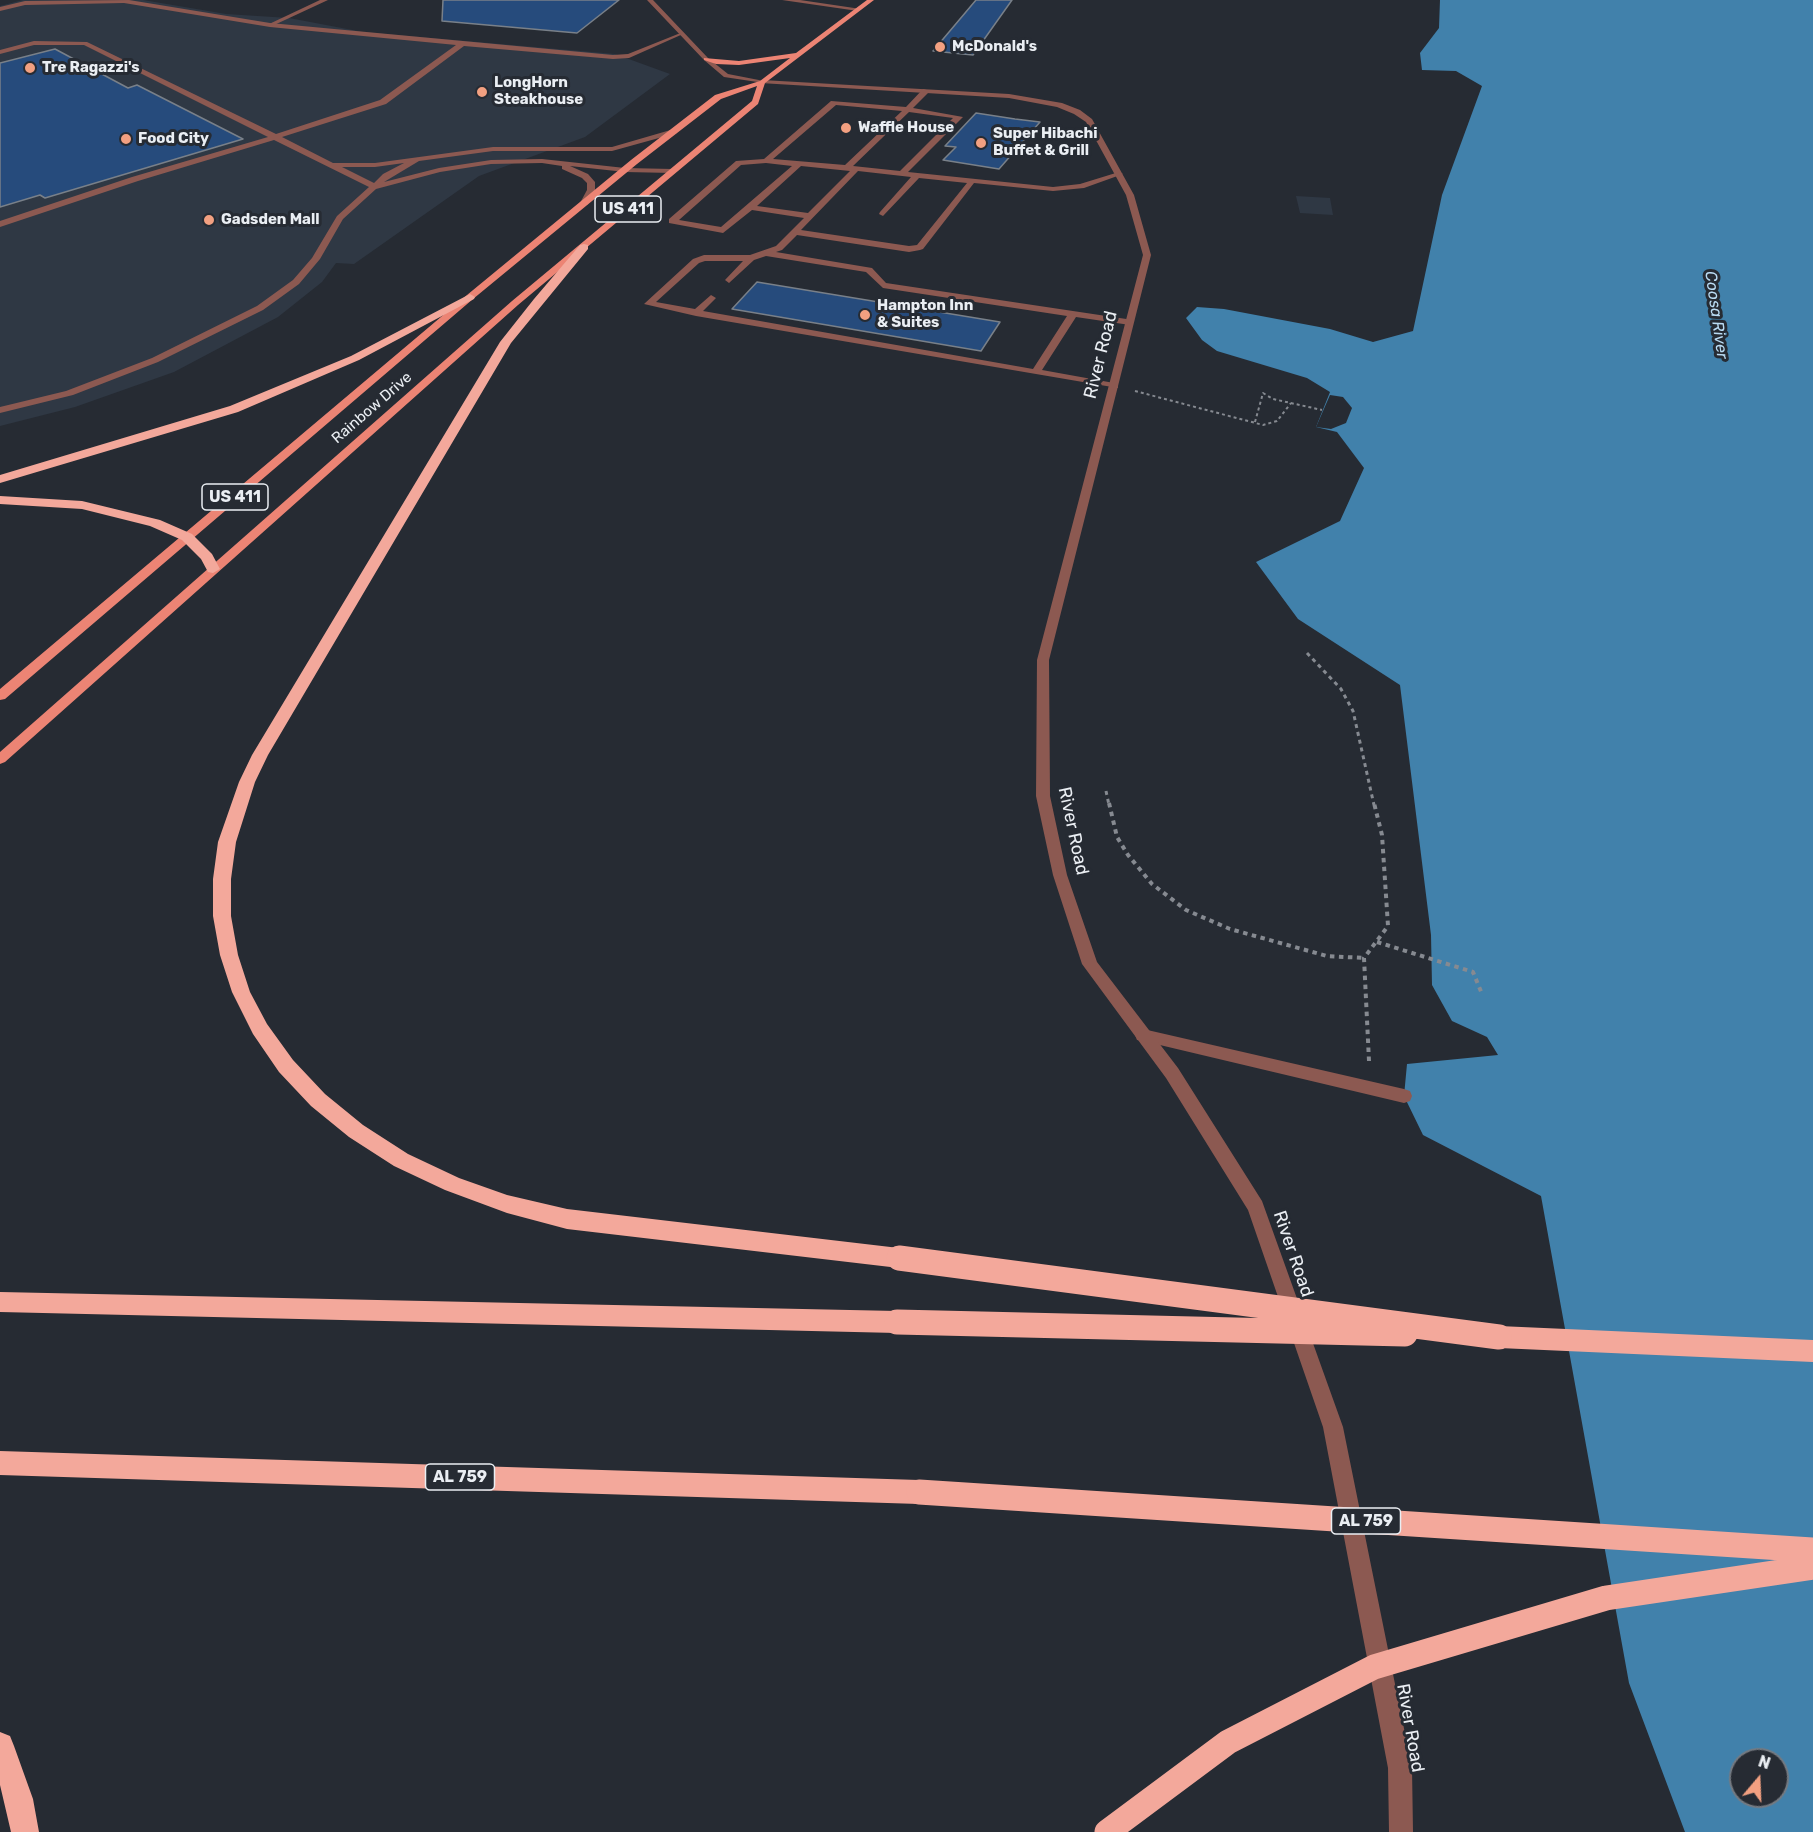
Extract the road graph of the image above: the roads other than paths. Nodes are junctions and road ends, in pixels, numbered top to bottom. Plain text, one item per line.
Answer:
1 (325, 0) edge
2 (650, 0) edge
3 (785, 0) edge
4 (871, 0) edge
5 (0, 9) edge
6 (858, 9) junction
7 (270, 25) junction
8 (681, 33) junction
9 (463, 44) junction
10 (0, 52) edge
11 (798, 55) junction
12 (706, 59) junction
13 (762, 81) junction
14 (926, 91) junction
15 (907, 109) junction
16 (674, 131) junction
17 (275, 137) junction
18 (556, 151) junction
19 (613, 159) dead end
20 (623, 160) dead end
21 (415, 161) junction
22 (542, 161) junction
23 (766, 161) junction
24 (634, 162) junction
25 (799, 164) junction
26 (328, 165) junction
27 (851, 168) junction
28 (625, 170) junction
29 (673, 171) junction
30 (901, 174) junction
31 (1119, 174) junction
32 (917, 176) junction
33 (972, 181) junction
34 (376, 187) junction
35 (584, 203) junction
36 (750, 207) junction
37 (883, 214) dead end
38 (810, 216) junction
39 (0, 224) edge
40 (794, 232) junction
41 (584, 247) junction
42 (766, 253) junction
43 (752, 258) junction
44 (729, 280) dead end
45 (470, 297) junction
46 (711, 298) dead end
47 (696, 313) junction
48 (1073, 314) junction
49 (1130, 322) junction
50 (1036, 372) junction
51 (1114, 386) junction
52 (0, 410) edge
53 (0, 479) edge
54 (0, 500) edge
55 (187, 537) junction
56 (213, 569) junction
57 (0, 696) edge
58 (0, 759) edge
59 (1143, 1035) junction
60 (1404, 1096) dead end
61 (0, 1302) edge
62 (1499, 1337) junction
63 (1813, 1351) edge
64 (0, 1463) edge
65 (1813, 1550) edge
66 (1813, 1567) edge
67 (0, 1746) edge
68 (25, 1832) edge
69 (1107, 1832) edge
70 (1401, 1832) edge

1 - 7 street
2 - 8 street, River Road
3 - 6 street
4 - 6 main road, Rainbow Drive / US 411
5 - 7 street
6 - 11 main road, Rainbow Drive / US 411
7 - 9 street
8 - 9 street
8 - 12 street, River Road
9 - 17 street
10 - 17 street
11 - 12 main road
11 - 13 main road, Rainbow Drive / US 411
12 - 13 street, River Road
13 - 14 street, River Road
13 - 16 main road, Rainbow Drive / US 411
13 - 29 main road, Rainbow Drive / US 411
14 - 15 street
14 - 31 street, River Road
15 - 23 street
15 - 27 street
15 - 30 street
16 - 18 street
16 - 24 main road, Rainbow Drive / US 411
17 - 26 street
17 - 39 street
18 - 19 street
18 - 21 street
20 - 24 street
21 - 26 street
21 - 34 street
22 - 28 street
22 - 34 street
22 - 35 street
23 - 25 street
23 - 36 street
24 - 28 main road, Rainbow Drive / US 411
24 - 29 street
25 - 27 street
25 - 36 street
26 - 34 street
27 - 30 street
27 - 38 street
28 - 29 street
28 - 35 main road, Rainbow Drive / US 411
29 - 41 main road, Rainbow Drive / US 411
30 - 32 street
31 - 33 street
31 - 49 street, River Road
32 - 33 street
32 - 37 street
33 - 40 street
34 - 52 street
35 - 45 main road, Rainbow Drive / US 411
36 - 38 street
38 - 40 street
40 - 42 street
41 - 56 main road, Rainbow Drive / US 411
41 - 62 highway, bridge
42 - 43 street
42 - 48 street
43 - 44 street
43 - 47 street
45 - 53 highway
45 - 55 main road, Rainbow Drive / US 411
46 - 47 street
47 - 50 street
48 - 49 street
48 - 50 street
49 - 51 street, River Road
50 - 51 street
51 - 59 street, River Road
54 - 55 highway
55 - 56 highway
55 - 57 main road, Rainbow Drive / US 411
56 - 58 main road, Rainbow Drive / US 411
59 - 60 street
59 - 70 street, River Road
61 - 62 highway, bridge
62 - 63 highway
64 - 65 highway, AL 759, bridge
66 - 69 highway, bridge
67 - 68 highway

